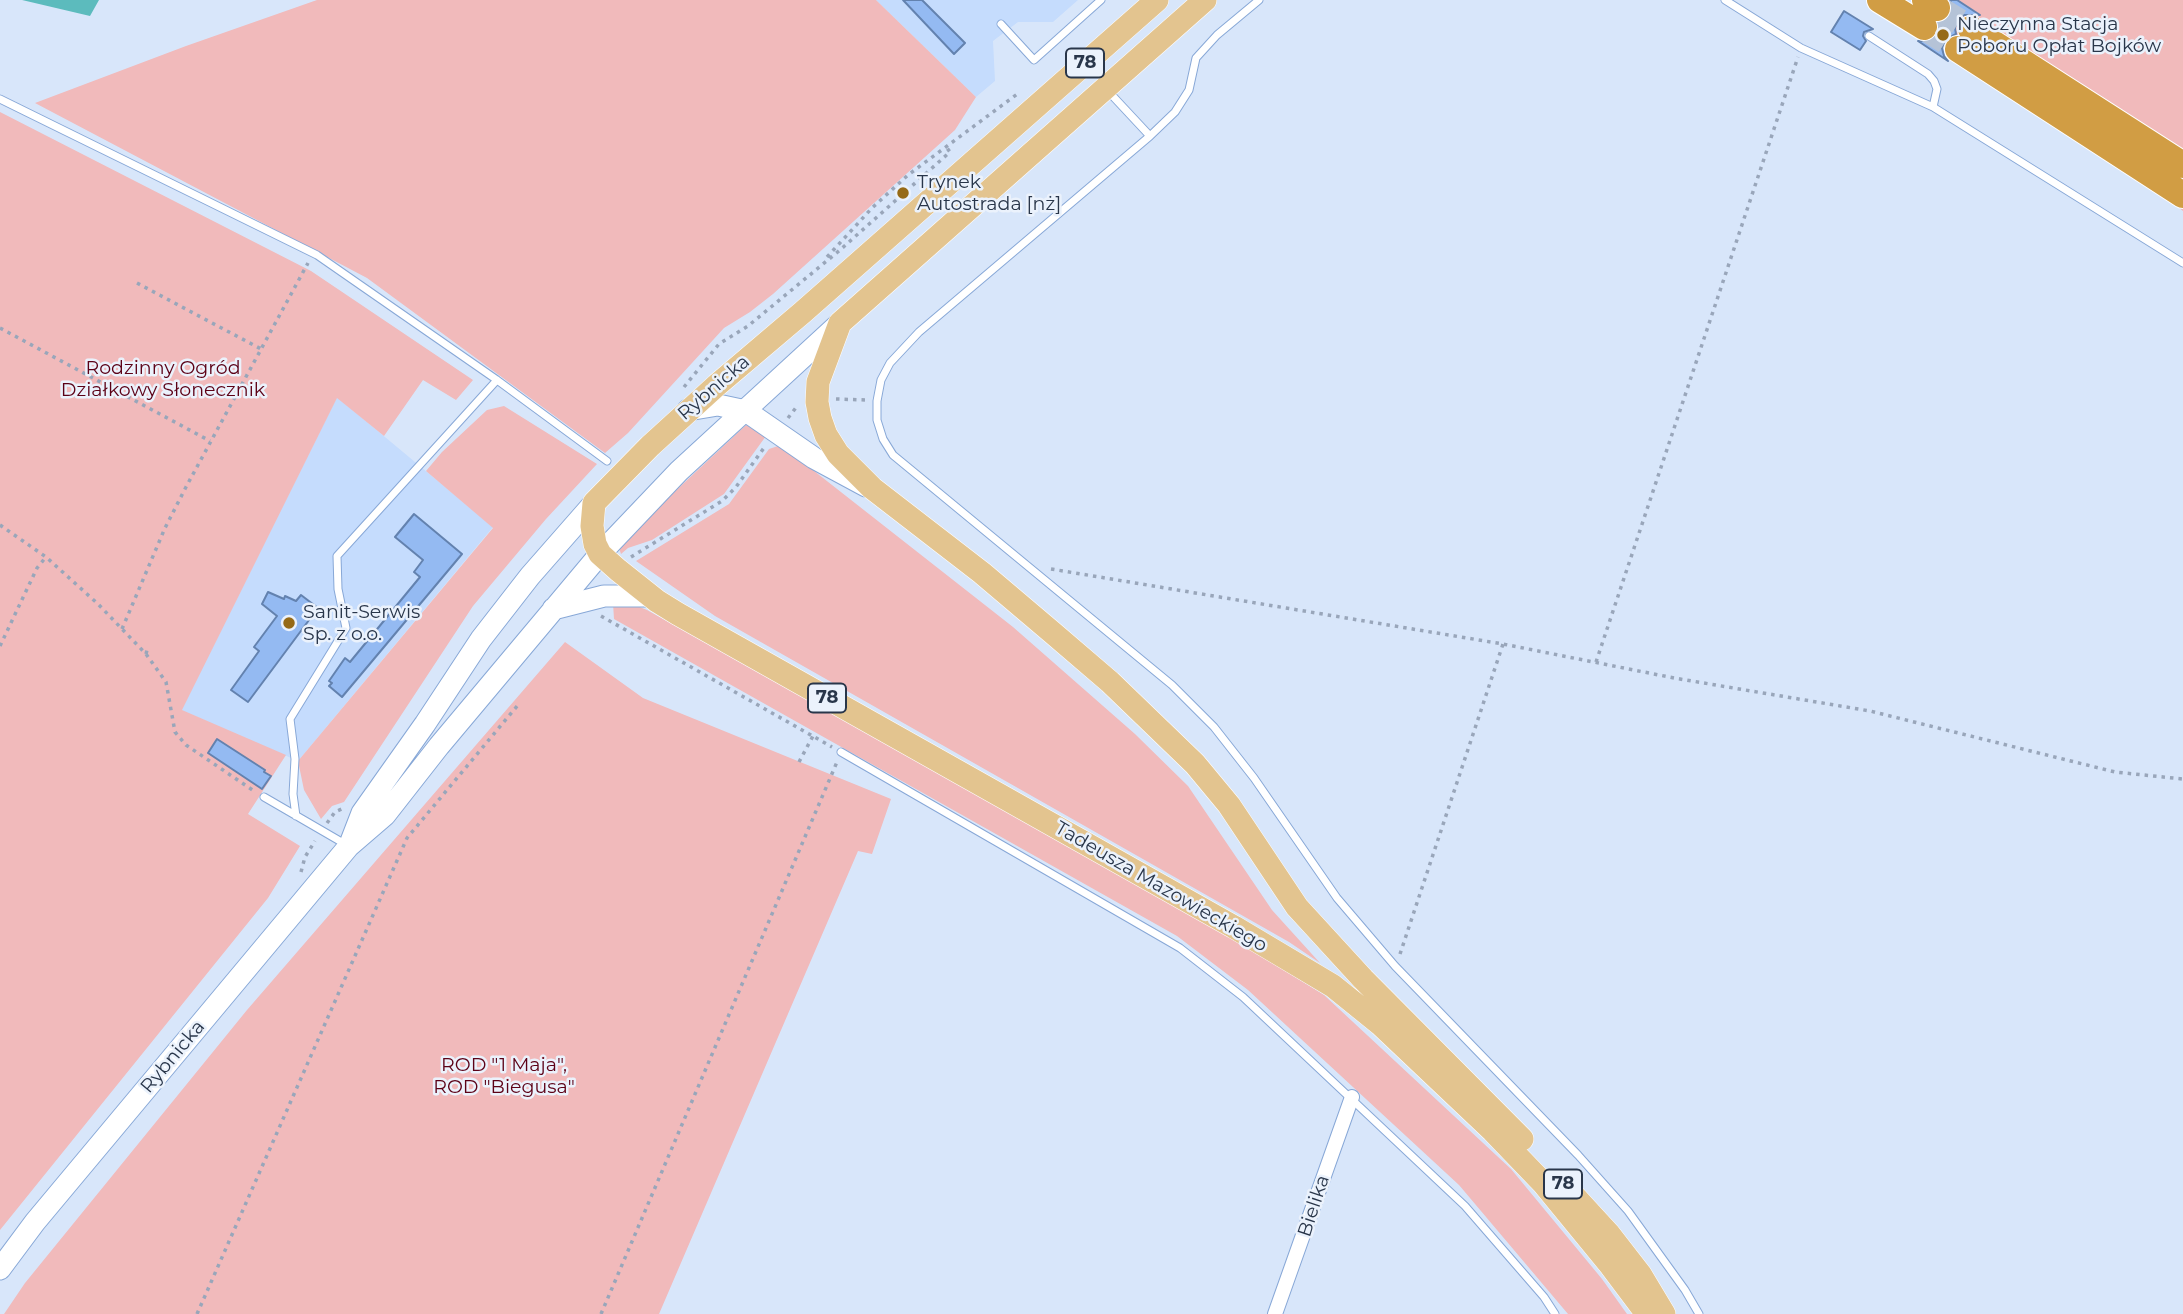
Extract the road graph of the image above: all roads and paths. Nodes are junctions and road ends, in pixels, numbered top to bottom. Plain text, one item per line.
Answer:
1 (1101, 0) edge
2 (1157, 0) edge
3 (1205, 0) edge
4 (1259, 0) edge
5 (1725, 0) edge
6 (1880, 0) edge
7 (1929, 12) tunnel mouth
8 (1001, 24) dead end
9 (1869, 36) dead end
10 (1801, 48) junction
11 (1025, 88) dead end
12 (1105, 88) junction
13 (0, 99) edge
14 (1933, 107) junction
15 (1150, 136) junction
16 (947, 148) junction
17 (2183, 165) edge
18 (2183, 195) edge
19 (312, 253) junction
20 (2183, 263) edge
21 (137, 283) dead end
22 (841, 323) junction
23 (0, 328) edge
24 (261, 349) junction
25 (497, 380) junction
26 (791, 398) dead end
27 (831, 400) dead end
28 (877, 401) junction
29 (688, 410) junction
30 (746, 411) junction
31 (783, 426) dead end
32 (775, 438) dead end
33 (210, 441) junction
34 (607, 461) dead end
35 (872, 488) junction
36 (594, 503) junction
37 (0, 525) edge
38 (600, 554) junction
39 (46, 557) junction
40 (626, 560) dead end
41 (1039, 577) junction
42 (650, 596) junction
43 (553, 609) junction
44 (601, 617) dead end
45 (122, 629) junction
46 (1503, 644) junction
47 (0, 646) edge
48 (148, 646) dead end
49 (146, 654) junction
50 (1595, 662) junction
51 (517, 705) dead end
52 (813, 736) junction
53 (841, 752) junction
54 (799, 762) dead end
55 (2183, 779) edge
56 (264, 797) joint
57 (296, 816) junction
58 (349, 846) junction
59 (1395, 967) junction
60 (1352, 1097) junction
61 (0, 1269) edge
62 (198, 1314) edge
63 (601, 1314) edge
64 (1275, 1314) edge
65 (1555, 1314) edge
66 (1647, 1314) edge
67 (1664, 1314) edge
68 (1699, 1314) edge

1 - 8 lane
2 - 29 main road, Rybnicka / 78
3 - 12 main road, 78
4 - 15 lane
5 - 10 lane
6 - 7 highway
9 - 14 lane
10 - 14 lane
10 - 50 path
11 - 16 path
12 - 15 lane
12 - 22 main road, Rybnicka / 78
13 - 19 lane
14 - 20 lane
15 - 28 lane
16 - 16 path
17 - 18 highway
19 - 24 path
19 - 25 lane
21 - 24 path
22 - 30 main road, Rybnicka
22 - 35 main road, 78
23 - 33 path
24 - 33 path
25 - 34 lane
25 - 57 lane
26 - 31 path
27 - 28 path
28 - 41 lane
29 - 30 main road
29 - 36 main road, Rybnicka / 78
30 - 35 main road
30 - 38 main road, Rybnicka
32 - 40 path
33 - 45 path
35 - 67 main road, 78
36 - 38 main road
36 - 58 main road, Rybnicka
37 - 39 path
38 - 42 main road, Tadeusza Mazowieckiego / 78
38 - 43 main road, Rybnicka
39 - 45 path
39 - 47 path
41 - 46 path
41 - 59 lane
42 - 43 main road
42 - 66 main road, Tadeusza Mazowieckiego / 78
43 - 58 main road, Rybnicka
44 - 52 path
45 - 49 path
46 - 50 path
46 - 59 path
48 - 49 path
49 - 56 path
50 - 55 path
51 - 62 path
52 - 53 path
52 - 54 path
53 - 60 lane
53 - 63 path
56 - 57 lane
57 - 58 lane
58 - 61 main road, Rybnicka
59 - 68 lane
60 - 64 street, Bielika
60 - 65 lane

